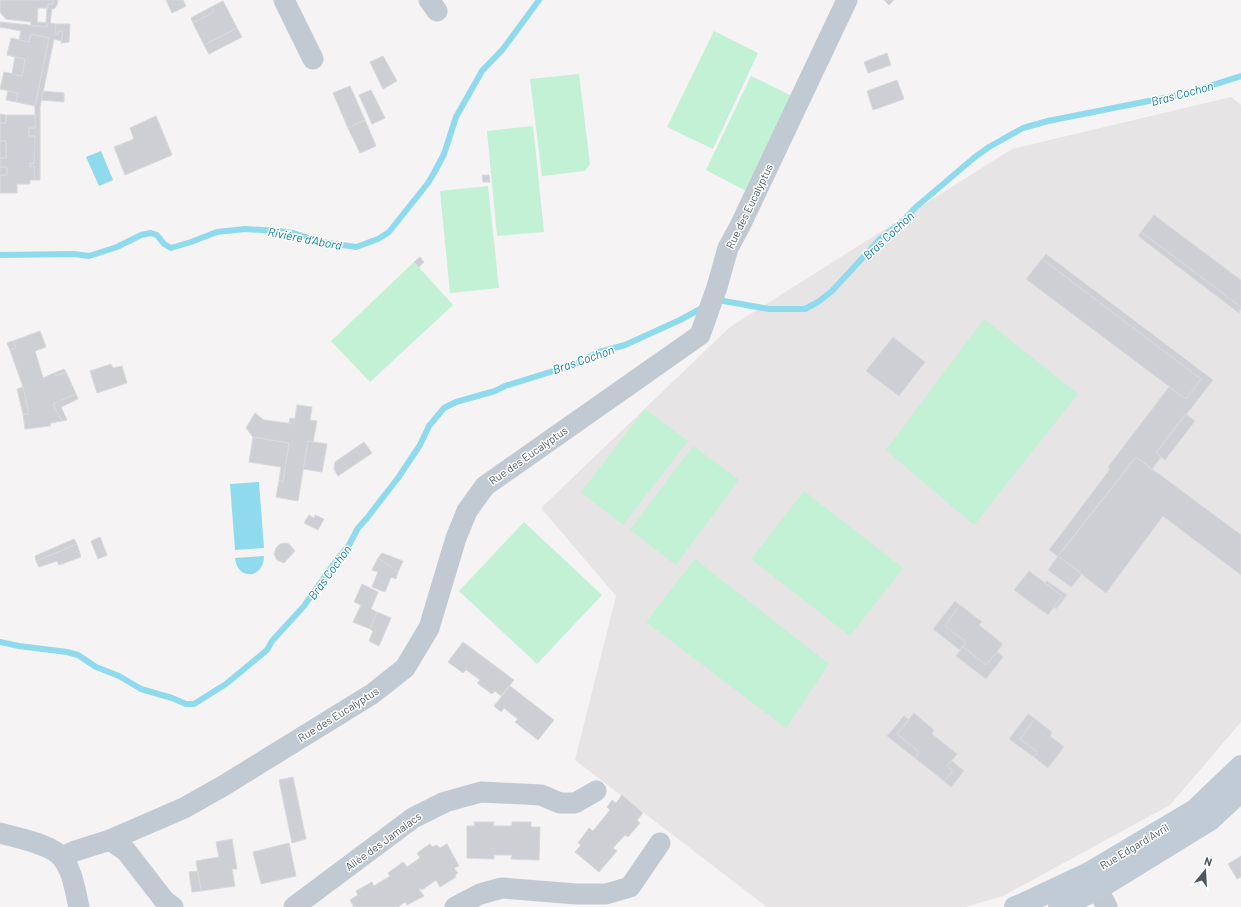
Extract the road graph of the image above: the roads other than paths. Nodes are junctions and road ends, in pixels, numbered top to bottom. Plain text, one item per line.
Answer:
1 (284, 0) edge
2 (847, 0) edge
3 (313, 58) dead end
4 (1241, 766) edge
5 (596, 791) dead end
6 (1241, 791) edge
7 (0, 833) edge
8 (110, 840) junction
9 (660, 843) dead end
10 (62, 857) junction
11 (1098, 890) edge
12 (79, 907) edge
13 (173, 907) edge
14 (294, 907) edge
15 (455, 907) edge
16 (1015, 907) edge
17 (1060, 907) edge

1 - 3 street
2 - 8 street, Rue des Eucalyptus
4 - 11 street, Rue Edgard Avril
5 - 14 street, Allée des Jamalacs
6 - 11 street, Rue Edgard Avril
7 - 10 street
8 - 10 street, Rue des Eucalyptus
8 - 13 street
9 - 15 street
10 - 12 street
11 - 16 street, Rue Edgard Avril
11 - 17 street, Rue Edgard Avril

